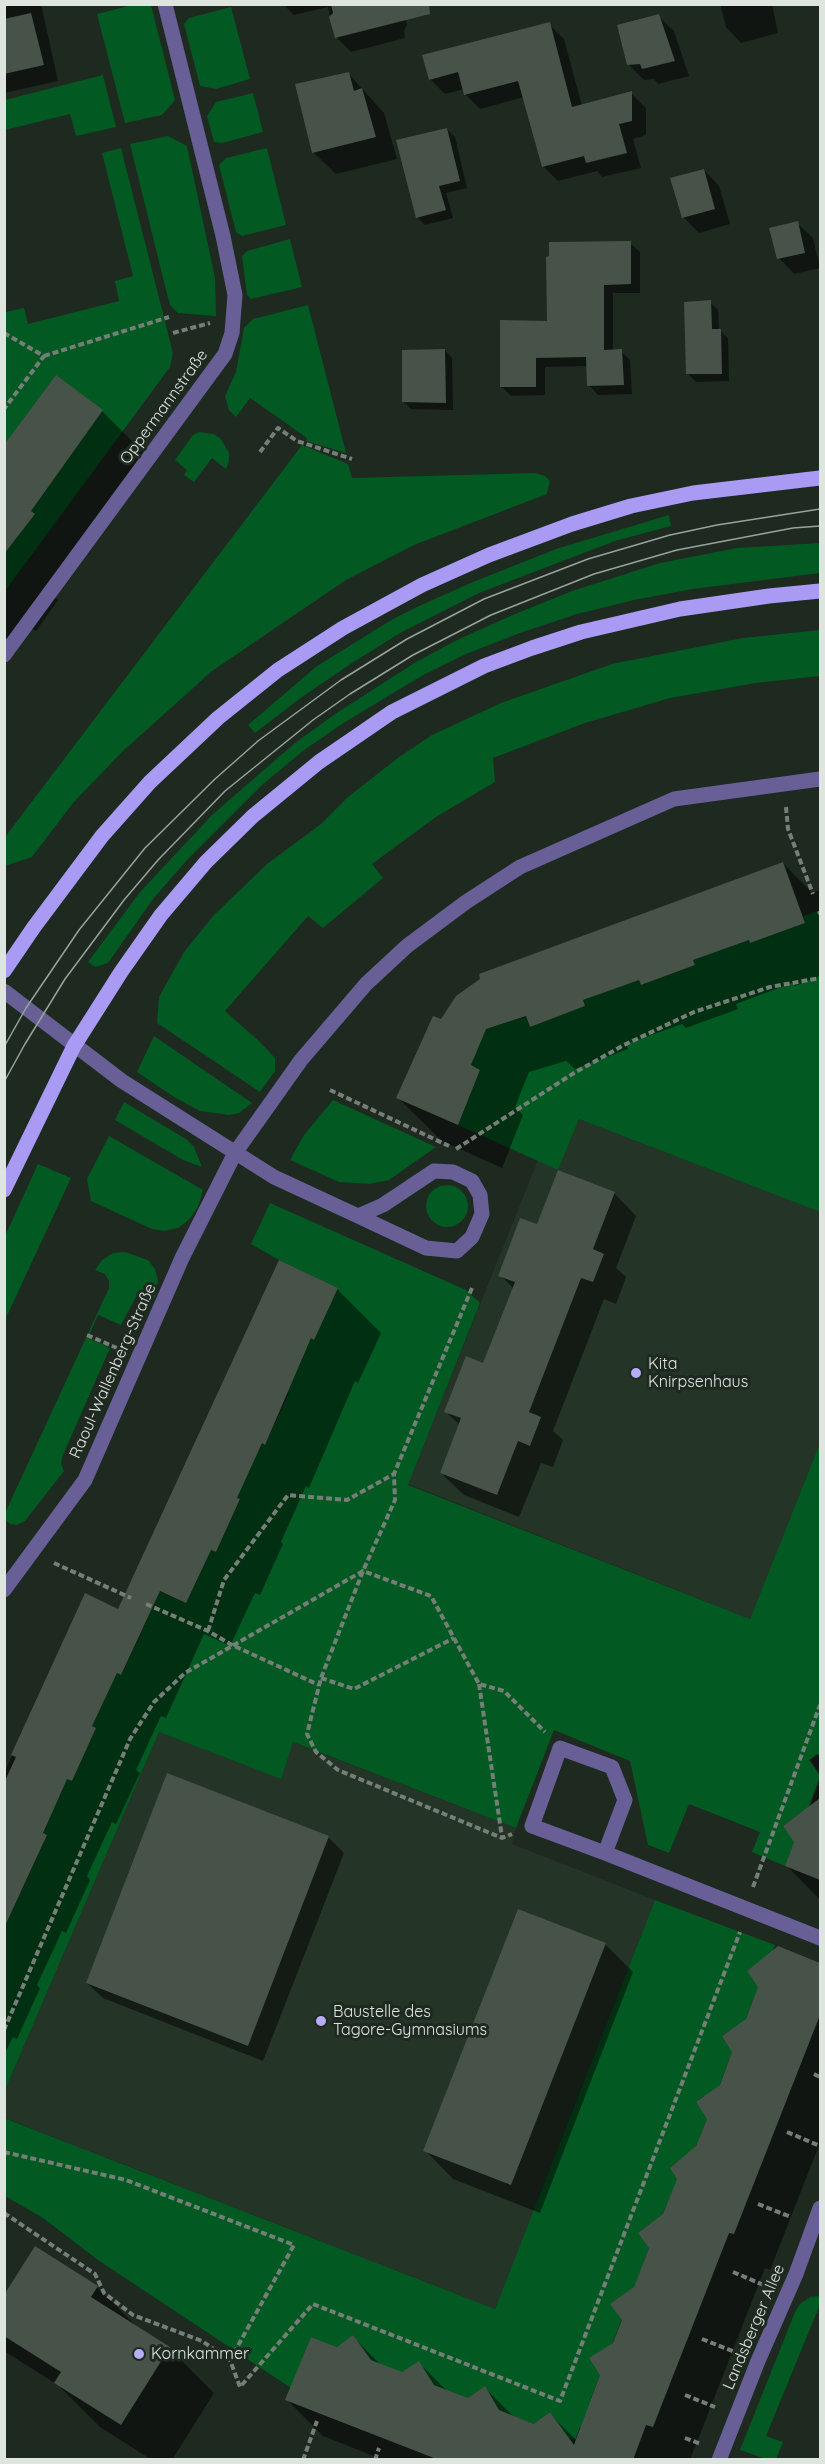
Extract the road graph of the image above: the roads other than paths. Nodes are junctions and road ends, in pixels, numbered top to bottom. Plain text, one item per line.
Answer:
1 (165, 4) edge
2 (820, 478) edge
3 (820, 591) edge
4 (4, 655) edge
5 (820, 779) edge
6 (4, 971) edge
7 (4, 991) edge
8 (74, 1046) junction
9 (235, 1154) junction
10 (4, 1190) edge
11 (358, 1216) junction
12 (4, 1590) edge
13 (605, 1853) junction
14 (820, 1938) edge
15 (820, 2208) edge
16 (719, 2460) edge

1 - 4 street, Oppermannstraße
2 - 6 main road
3 - 8 main road
5 - 9 street, Raoul-Wallenberg-Straße
7 - 8 street
8 - 9 street
8 - 10 main road
9 - 11 street
9 - 12 street, Raoul-Wallenberg-Straße
11 - 11 street
13 - 13 street
13 - 14 street
15 - 16 street, Landsberger Allee

